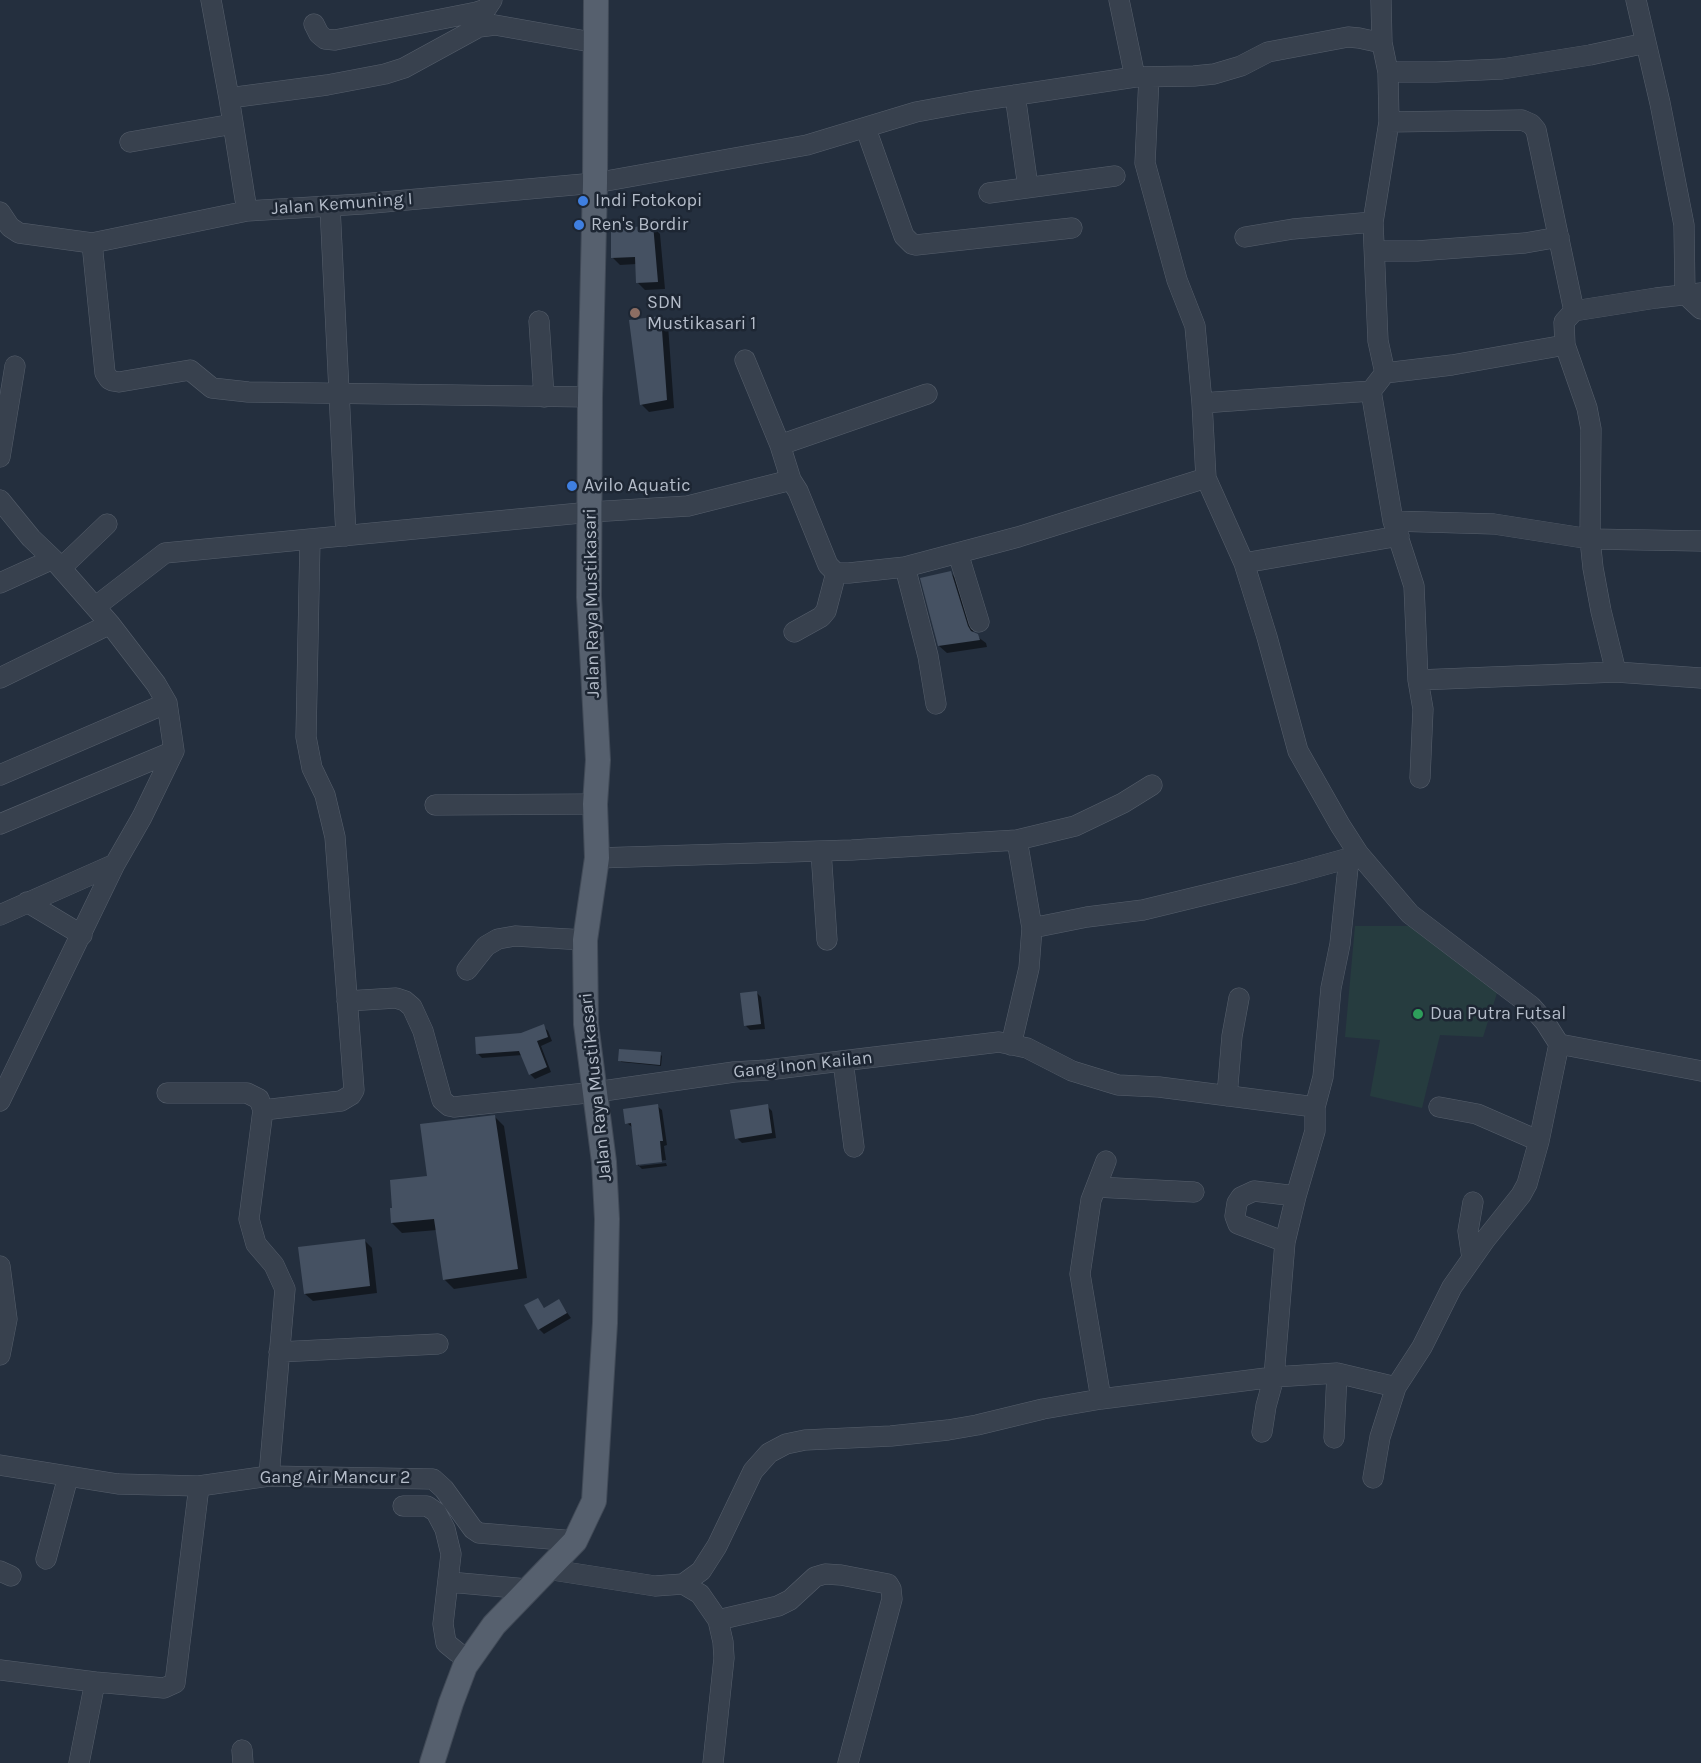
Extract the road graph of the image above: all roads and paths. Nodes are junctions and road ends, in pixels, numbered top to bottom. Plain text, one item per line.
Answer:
1 (211, 0) edge
2 (492, 0) edge
3 (596, 0) edge
4 (1119, 0) edge
5 (1381, 0) edge
6 (1636, 0) edge
7 (314, 24) dead end
8 (597, 43) junction
9 (1382, 43) junction
10 (1646, 43) junction
11 (1388, 72) junction
12 (1142, 77) junction
13 (1015, 95) junction
14 (229, 98) junction
15 (1389, 122) junction
16 (233, 124) junction
17 (866, 129) junction
18 (130, 142) dead end
19 (1115, 176) dead end
20 (596, 183) junction
21 (1028, 188) junction
22 (989, 192) dead end
23 (330, 206) junction
24 (247, 211) junction
25 (0, 212) edge
26 (1373, 222) junction
27 (1072, 228) dead end
28 (1245, 237) dead end
29 (1559, 237) junction
30 (92, 243) junction
31 (1376, 251) junction
32 (1693, 294) edge
33 (1701, 309) edge
34 (1574, 311) junction
35 (540, 321) dead end
36 (1565, 345) junction
37 (746, 360) dead end
38 (15, 366) dead end
39 (1385, 373) junction
40 (1371, 391) junction
41 (338, 393) junction
42 (927, 394) dead end
43 (544, 397) junction
44 (590, 397) junction
45 (1202, 402) junction
46 (780, 445) junction
47 (0, 457) edge
48 (1206, 478) junction
49 (791, 480) junction
50 (0, 500) edge
51 (591, 512) junction
52 (107, 524) dead end
53 (1396, 528) junction
54 (346, 536) junction
55 (1590, 539) junction
56 (310, 540) junction
57 (1701, 541) edge
58 (958, 553) junction
59 (57, 563) junction
60 (1244, 563) junction
61 (905, 567) junction
62 (836, 573) junction
63 (0, 583) edge
64 (95, 607) junction
65 (979, 622) dead end
66 (110, 624) junction
67 (794, 632) dead end
68 (1616, 672) junction
69 (0, 678) edge
70 (1701, 678) edge
71 (1418, 680) junction
72 (167, 703) junction
73 (936, 704) dead end
74 (174, 751) junction
75 (0, 776) edge
76 (1420, 778) dead end
77 (1152, 785) dead end
78 (595, 804) junction
79 (435, 805) dead end
80 (0, 824) edge
81 (1017, 840) junction
82 (821, 851) junction
83 (1354, 856) junction
84 (597, 858) junction
85 (115, 864) junction
86 (27, 902) junction
87 (0, 915) edge
88 (1032, 928) junction
89 (82, 935) junction
90 (585, 940) junction
91 (827, 940) dead end
92 (467, 970) dead end
93 (1239, 998) dead end
94 (347, 1001) junction
95 (1558, 1044) junction
96 (1011, 1045) junction
97 (843, 1061) junction
98 (1701, 1071) edge
99 (596, 1092) junction
100 (167, 1094) dead end
101 (1227, 1096) junction
102 (0, 1101) edge
103 (1315, 1107) junction
104 (1439, 1107) dead end
105 (263, 1110) junction
106 (1539, 1141) junction
107 (854, 1147) dead end
108 (1106, 1161) dead end
109 (1096, 1186) junction
110 (1194, 1192) dead end
111 (1296, 1196) junction
112 (1473, 1202) dead end
113 (1285, 1242) junction
114 (1472, 1258) junction
115 (0, 1266) edge
116 (3, 1305) edge
117 (438, 1344) dead end
118 (279, 1352) junction
119 (0, 1355) edge
120 (1337, 1373) junction
121 (1274, 1377) junction
122 (1396, 1387) junction
123 (1101, 1399) junction
124 (1262, 1432) dead end
125 (1334, 1438) dead end
126 (0, 1465) edge
127 (269, 1476) junction
128 (68, 1477) junction
129 (1372, 1478) dead end
130 (199, 1486) junction
131 (403, 1506) dead end
132 (575, 1540) junction
133 (46, 1559) dead end
134 (546, 1569) junction
135 (448, 1582) junction
136 (683, 1584) junction
137 (527, 1589) junction
138 (718, 1620) junction
139 (470, 1660) junction
140 (0, 1670) edge
141 (95, 1682) junction
142 (79, 1763) edge
143 (432, 1763) edge
144 (713, 1763) edge
145 (848, 1763) edge

1 - 14 street
2 - 7 street
3 - 8 main road, Jalan Raya Mustikasari
4 - 12 street
5 - 9 street
6 - 10 street
8 - 14 street
8 - 20 main road, Jalan Raya Mustikasari
9 - 11 street
9 - 12 street, Jalan Kemuning I
10 - 11 street
10 - 32 street
11 - 15 street
12 - 13 street, Jalan Kemuning I
12 - 45 street
13 - 17 street, Jalan Kemuning I
13 - 21 street
14 - 16 street
15 - 26 street
15 - 29 street
16 - 18 street
16 - 24 street
17 - 20 street, Jalan Kemuning I
17 - 27 street
19 - 21 street
20 - 23 street, Jalan Kemuning I
20 - 44 main road, Jalan Raya Mustikasari
21 - 22 street
23 - 24 street, Jalan Kemuning I
23 - 41 street
24 - 30 street, Jalan Kemuning I
25 - 30 street, Jalan Kemuning I
26 - 28 street
26 - 31 street
29 - 31 street
29 - 34 street
30 - 41 street
31 - 39 street
32 - 33 street
32 - 34 street
34 - 36 street
35 - 43 street
36 - 39 street
36 - 55 street
37 - 46 street
38 - 47 street
39 - 40 street
40 - 45 street
40 - 53 street
41 - 43 street
41 - 54 street
42 - 46 street
43 - 44 street
44 - 51 main road, Jalan Raya Mustikasari
45 - 48 street
46 - 49 street
48 - 58 street
48 - 60 street
49 - 51 street
49 - 62 street
50 - 59 street
51 - 54 street
51 - 78 main road, Jalan Raya Mustikasari
52 - 59 street
53 - 55 street
53 - 60 street
53 - 71 street
54 - 56 street
55 - 57 street
55 - 68 street
56 - 64 street
56 - 94 street
58 - 61 street
58 - 65 street
59 - 63 street
59 - 64 street
60 - 83 street
61 - 62 street
61 - 73 street
62 - 67 street
64 - 66 street
66 - 69 street
66 - 72 street
68 - 70 street
68 - 71 street
71 - 76 street
72 - 74 street
72 - 75 street
74 - 80 street
74 - 85 street
77 - 81 street
78 - 79 street
78 - 84 main road, Jalan Raya Mustikasari
81 - 82 street
81 - 88 street
82 - 84 street
82 - 91 street
83 - 88 street
83 - 95 street
83 - 103 street
84 - 90 main road, Jalan Raya Mustikasari
85 - 86 street
85 - 89 street
86 - 87 street
86 - 89 street
88 - 96 street
89 - 102 street
90 - 92 street
90 - 99 main road, Jalan Raya Mustikasari
93 - 101 street
94 - 99 street, Gang Inon Kailan
94 - 105 street
95 - 98 street
95 - 106 street
96 - 97 street, Gang Inon Kailan
96 - 101 street, Gang Inon Kailan
97 - 99 street, Gang Inon Kailan
97 - 107 street
99 - 132 main road, Jalan Raya Mustikasari
100 - 105 street
101 - 103 street, Gang Inon Kailan
103 - 111 street
104 - 106 street
105 - 118 street
106 - 114 street
108 - 109 street
109 - 110 street
109 - 123 street
111 - 113 street
111 - 113 street
112 - 114 street
113 - 121 street
114 - 122 street
115 - 116 street
116 - 119 street
117 - 118 street
118 - 127 street
120 - 121 street
120 - 122 street
120 - 125 street
121 - 123 street
121 - 124 street
122 - 129 street
123 - 136 street
126 - 128 street, Gang Air Mancur 2
127 - 130 street, Gang Air Mancur 2
127 - 132 street, Gang Air Mancur 2
128 - 130 street, Gang Air Mancur 2
128 - 133 street
130 - 141 street
131 - 135 street
132 - 134 main road, Jalan Raya Mustikasari
134 - 136 street
134 - 137 main road, Jalan Raya Mustikasari
135 - 137 street
135 - 139 street
136 - 138 street
137 - 139 main road, Jalan Raya Mustikasari
138 - 144 street
138 - 145 street
139 - 143 main road, Jalan Raya Mustikasari
140 - 141 street
141 - 142 street

